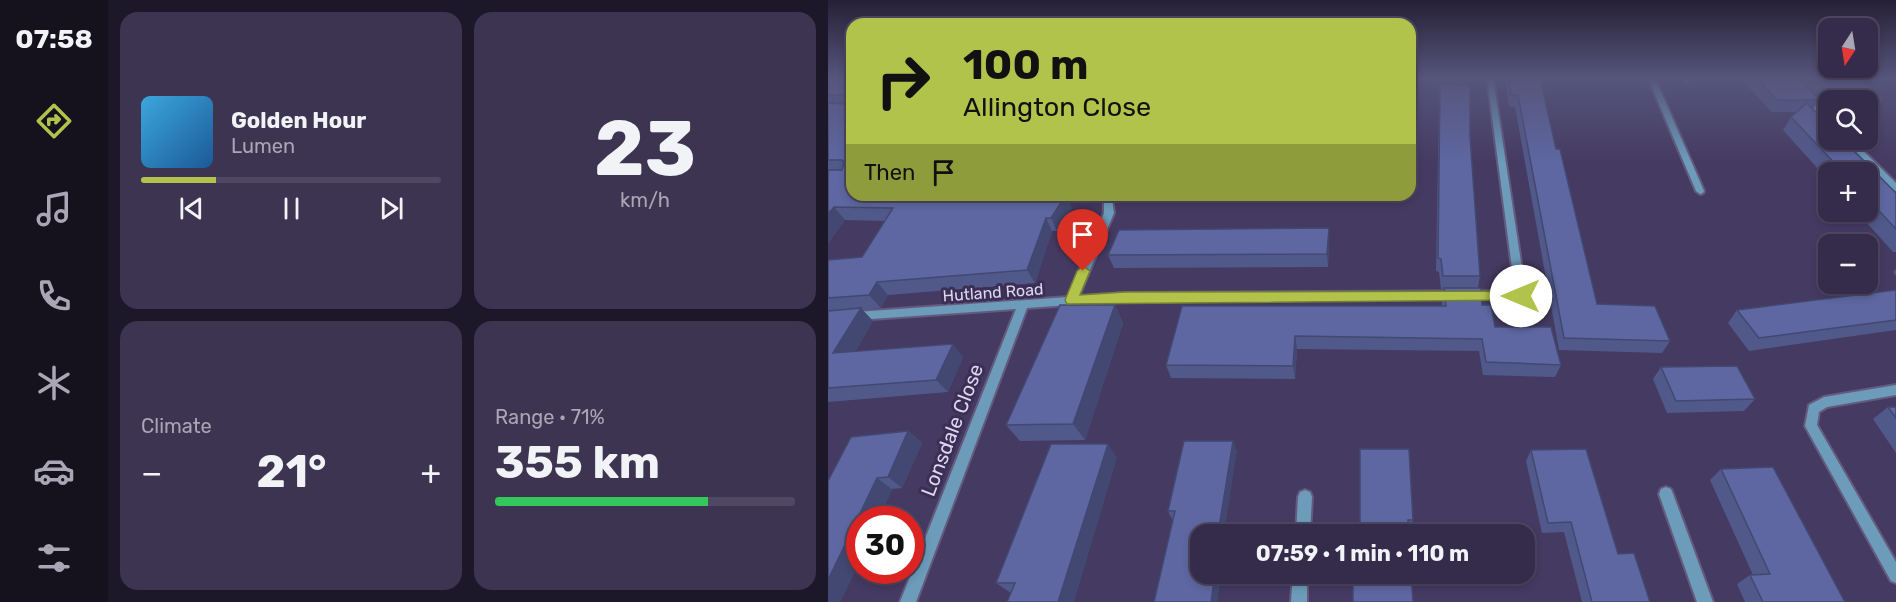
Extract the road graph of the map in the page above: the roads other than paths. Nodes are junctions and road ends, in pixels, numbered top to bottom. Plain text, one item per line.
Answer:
1 (1494, 106) edge
2 (1663, 106) edge
3 (1858, 150) edge
4 (1896, 188) edge
5 (1700, 190) dead end
6 (1108, 201) edge
7 (1071, 300) junction
8 (1022, 306) junction
9 (828, 318) edge
10 (1896, 390) edge
11 (1666, 495) dead end
12 (1305, 497) dead end
13 (1304, 524) edge
14 (1896, 576) edge
15 (1300, 584) edge
16 (908, 602) edge
17 (1299, 602) edge
18 (1705, 602) edge

1 - 7 street, Hutland Road
2 - 5 street
3 - 4 street
6 - 7 street
7 - 8 street, Hutland Road
8 - 9 street, Hutland Road
8 - 16 street, Lonsdale Close
10 - 14 street
11 - 18 street
12 - 13 street
15 - 17 street

